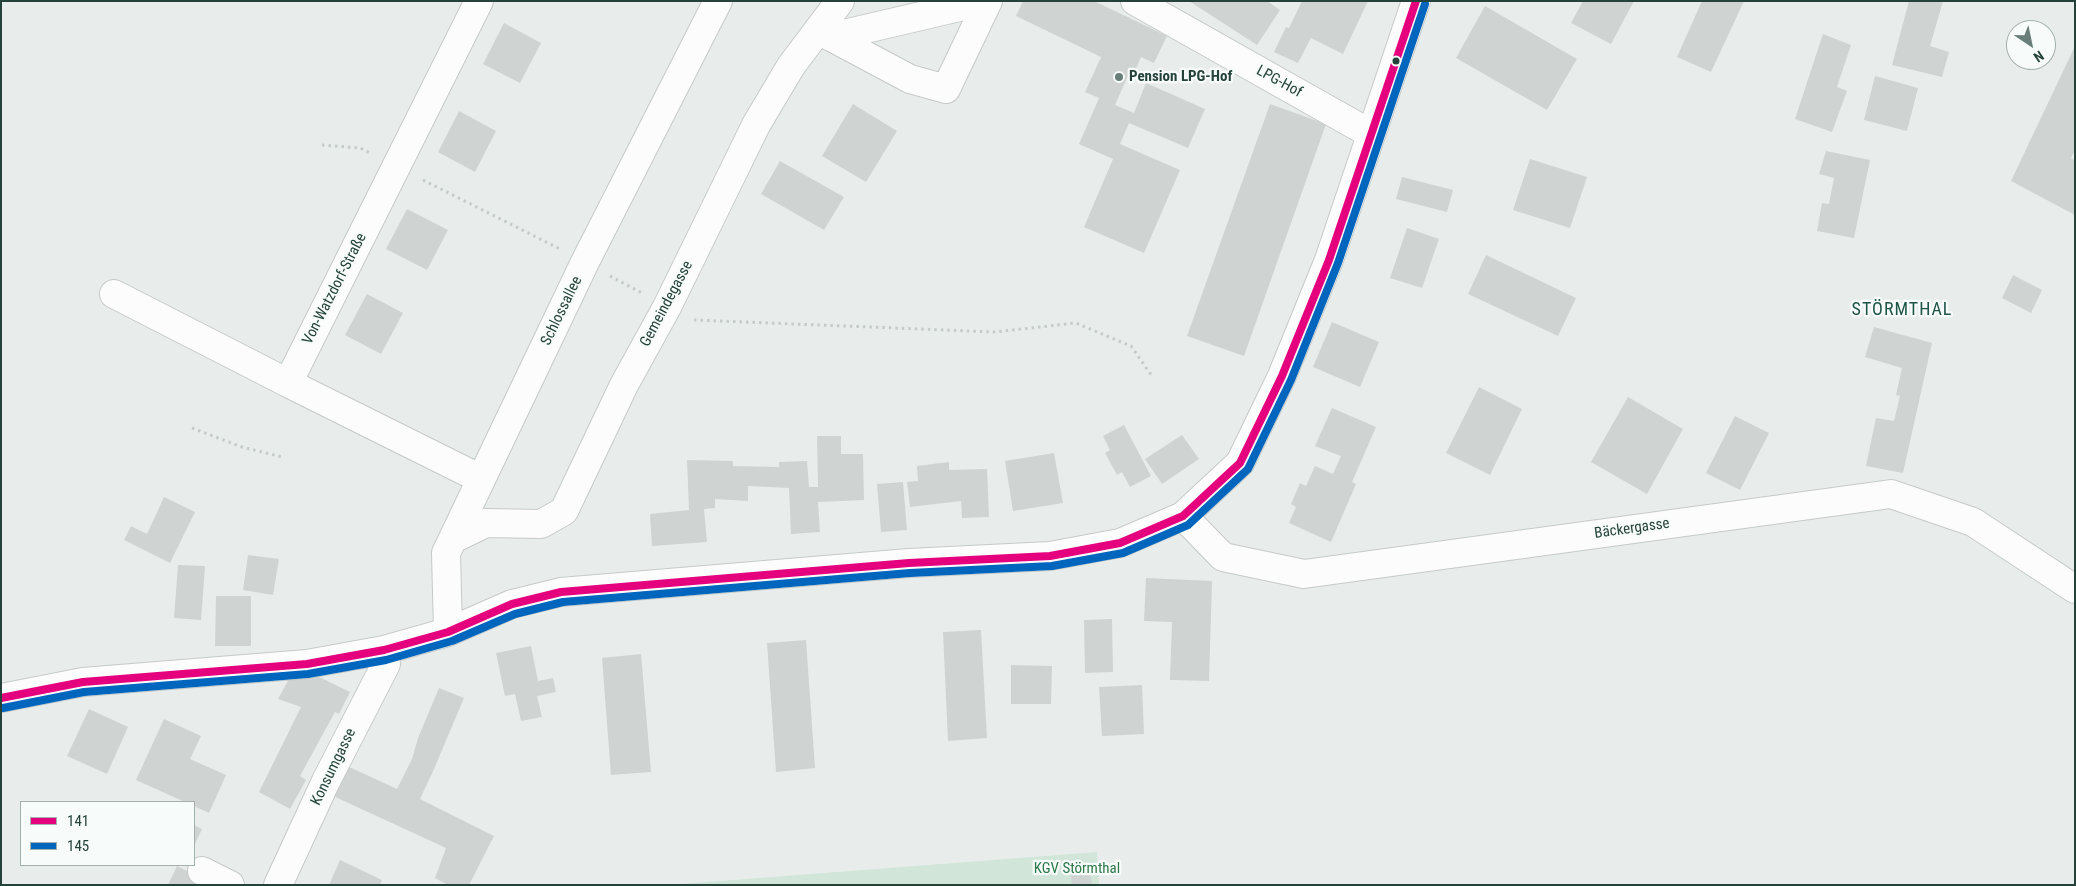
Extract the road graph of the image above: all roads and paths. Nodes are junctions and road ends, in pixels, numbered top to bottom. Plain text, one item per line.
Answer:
1 (479, 1) edge
2 (718, 1) edge
3 (840, 1) edge
4 (987, 1) edge
5 (1135, 1) edge
6 (1416, 1) edge
7 (824, 34) junction
8 (1371, 134) junction
9 (322, 145) dead end
10 (397, 166) junction
11 (585, 262) junction
12 (114, 294) dead end
13 (667, 307) junction
14 (1152, 376) dead end
15 (288, 383) junction
16 (192, 428) dead end
17 (282, 457) dead end
18 (481, 479) junction
19 (1183, 516) junction
20 (453, 538) junction
21 (2075, 589) edge
22 (448, 632) junction
23 (384, 650) junction
24 (1, 698) edge
25 (202, 871) dead end
26 (230, 885) edge
27 (278, 885) edge

1 - 10 street, Von-Watzdorf-Straße
2 - 11 street, Schlossallee
3 - 7 street, Gemeindegasse
4 - 7 street
4 - 7 street
5 - 8 street, LPG-Hof
6 - 8 street
7 - 13 street, Gemeindegasse
8 - 19 street
9 - 10 path
10 - 11 path
10 - 15 street, Von-Watzdorf-Straße
11 - 13 path
11 - 18 street, Schlossallee
12 - 15 street
13 - 14 path
13 - 20 street, Gemeindegasse
15 - 18 street
16 - 17 path
18 - 20 street, Schlossallee
19 - 21 street, Bäckergasse
19 - 22 street
20 - 22 street, Schlossallee
22 - 23 street
23 - 24 street
23 - 27 street, Konsumgasse
25 - 26 street

